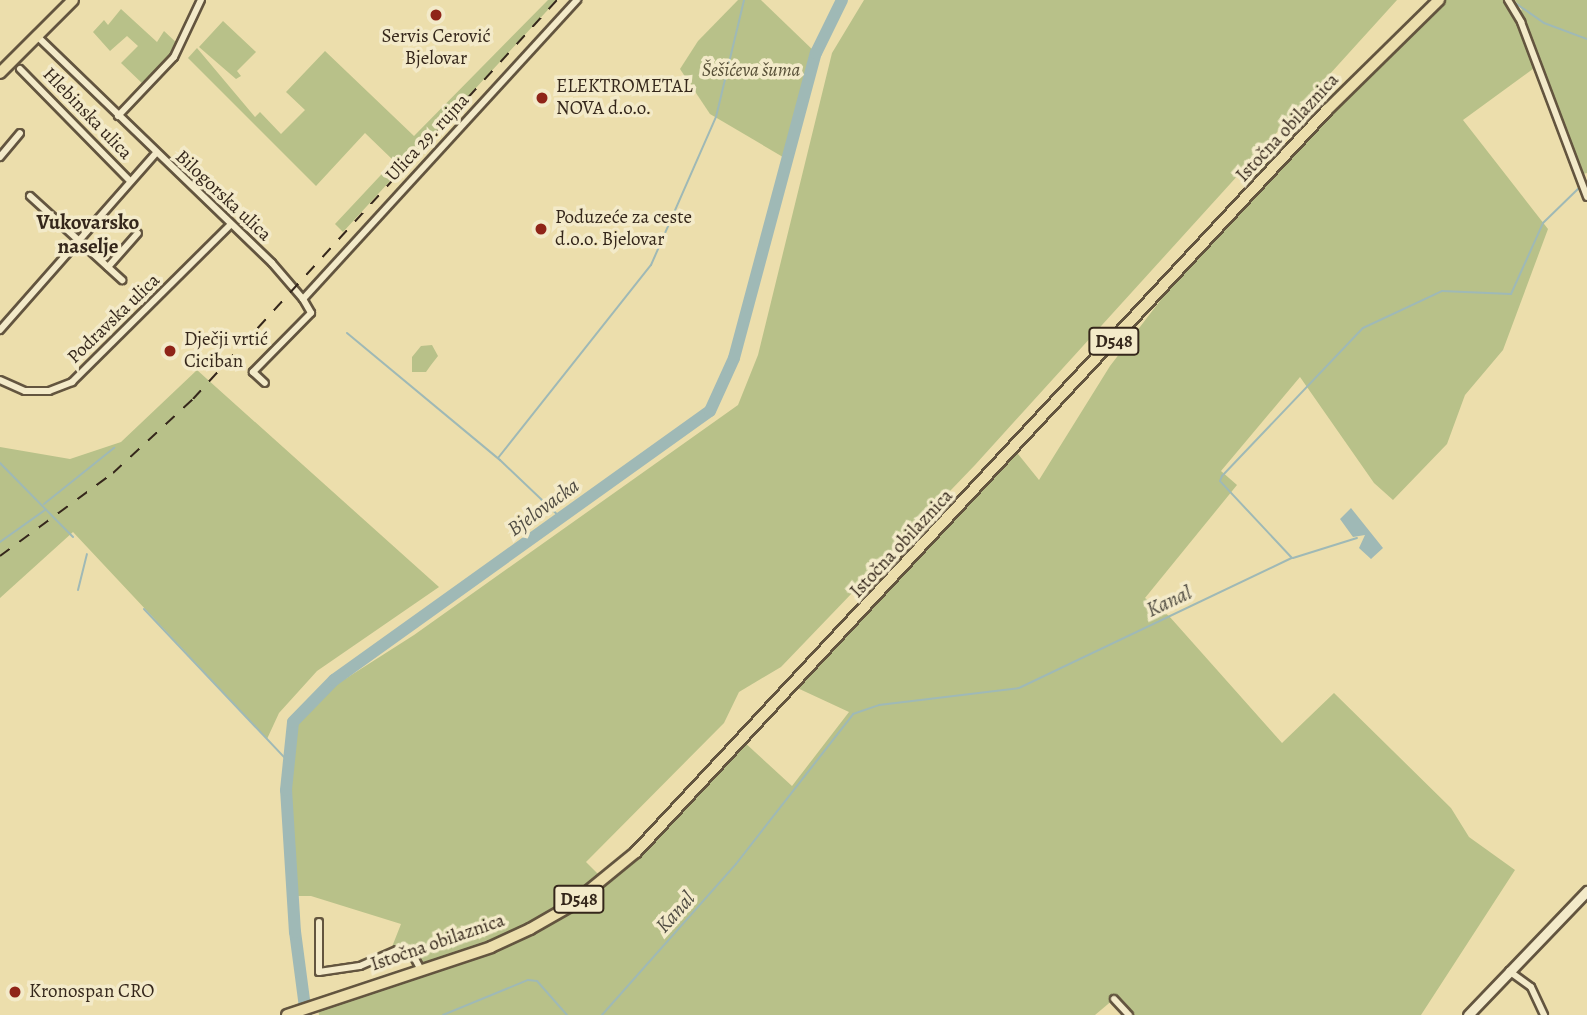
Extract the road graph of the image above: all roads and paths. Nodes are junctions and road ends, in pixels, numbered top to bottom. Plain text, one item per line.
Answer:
1 (73, 0) edge
2 (201, 0) edge
3 (577, 0) edge
4 (1439, 0) edge
5 (1508, 0) edge
6 (38, 37) junction
7 (20, 69) dead end
8 (0, 73) edge
9 (118, 116) junction
10 (20, 133) dead end
11 (156, 154) junction
12 (0, 157) edge
13 (130, 181) junction
14 (30, 195) dead end
15 (1587, 197) edge
16 (231, 224) junction
17 (138, 233) dead end
18 (80, 240) junction
19 (108, 267) junction
20 (122, 280) dead end
21 (303, 299) junction
22 (0, 330) edge
23 (0, 380) edge
24 (265, 383) dead end
25 (1587, 891) edge
26 (319, 922) dead end
27 (421, 970) junction
28 (1508, 970) junction
29 (1114, 999) dead end
30 (291, 1013) edge
31 (1129, 1015) edge
32 (1468, 1015) edge
33 (1544, 1015) edge

1 - 6 main road
2 - 9 street
3 - 21 street, Ulica 29. rujna
4 - 27 main road, Istočna obilaznica / D548
5 - 15 street
6 - 8 main road
6 - 9 street, Bilogorska ulica
7 - 13 street, Hlebinska ulica
9 - 11 street, Bilogorska ulica
10 - 12 street
11 - 13 street
11 - 16 street, Bilogorska ulica
13 - 18 street
14 - 18 street
16 - 21 street, Bilogorska ulica
16 - 23 street, Podravska ulica
17 - 19 street
18 - 19 street
18 - 22 street
19 - 20 street
21 - 24 street
25 - 28 main road
26 - 27 street
27 - 30 main road, Istočna obilaznica / D548
28 - 32 main road
28 - 33 street
29 - 31 street

